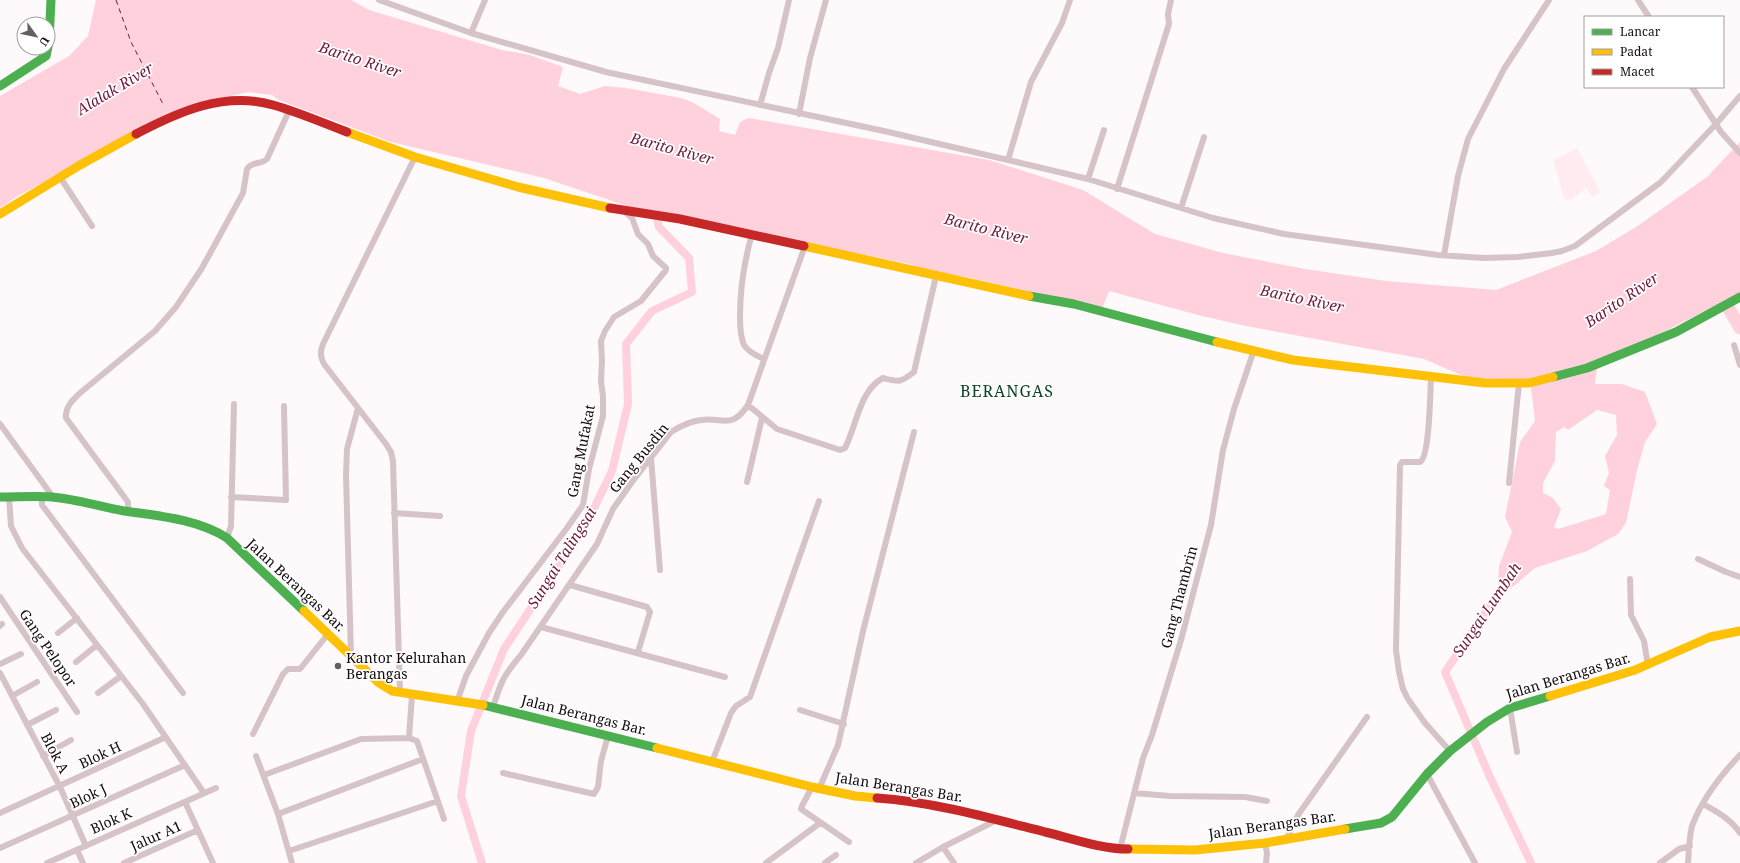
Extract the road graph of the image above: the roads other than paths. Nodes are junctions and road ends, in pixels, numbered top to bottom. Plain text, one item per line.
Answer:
1 (51, 0) edge
2 (379, 0) edge
3 (485, 0) edge
4 (789, 0) edge
5 (826, 0) edge
6 (1070, 0) edge
7 (1171, 0) edge
8 (1549, 0) edge
9 (1638, 0) edge
10 (1648, 16) edge
11 (471, 33) junction
12 (0, 86) edge
13 (1693, 88) edge
14 (1740, 96) edge
15 (760, 105) junction
16 (289, 111) junction
17 (800, 114) junction
18 (1716, 124) junction
19 (1104, 130) dead end
20 (1204, 137) dead end
21 (1740, 153) edge
22 (415, 156) junction
23 (1008, 160) junction
24 (60, 177) junction
25 (1088, 179) junction
26 (1117, 189) junction
27 (1181, 208) junction
28 (626, 211) junction
29 (0, 214) edge
30 (92, 226) dead end
31 (752, 234) junction
32 (805, 246) junction
33 (1444, 256) junction
34 (936, 276) junction
35 (1740, 297) edge
36 (1734, 345) dead end
37 (1254, 350) junction
38 (764, 359) junction
39 (1740, 365) edge
40 (1431, 378) junction
41 (1519, 383) junction
42 (234, 404) dead end
43 (748, 405) junction
44 (284, 406) dead end
45 (358, 408) junction
46 (762, 418) junction
47 (0, 424) edge
48 (914, 432) dead end
49 (651, 458) junction
50 (748, 482) dead end
51 (1509, 484) dead end
52 (4, 497) edge
53 (42, 497) junction
54 (54, 497) junction
55 (231, 497) junction
56 (819, 501) dead end
57 (128, 510) junction
58 (394, 513) junction
59 (440, 516) dead end
60 (227, 538) junction
61 (1698, 558) dead end
62 (660, 570) dead end
63 (1740, 577) edge
64 (1630, 580) dead end
65 (570, 585) junction
66 (0, 597) edge
67 (78, 618) junction
68 (541, 627) junction
69 (1740, 630) edge
70 (58, 633) dead end
71 (328, 634) junction
72 (98, 645) junction
73 (638, 652) junction
74 (21, 654) dead end
75 (351, 655) junction
76 (76, 662) dead end
77 (0, 664) edge
78 (1648, 666) junction
79 (0, 673) edge
80 (121, 676) junction
81 (725, 677) dead end
82 (37, 682) dead end
83 (98, 693) dead end
84 (183, 693) dead end
85 (400, 693) junction
86 (12, 696) junction
87 (412, 696) junction
88 (461, 703) junction
89 (490, 707) junction
90 (1510, 708) junction
91 (56, 710) dead end
92 (800, 710) dead end
93 (77, 712) dead end
94 (1367, 717) dead end
95 (27, 724) junction
96 (844, 724) junction
97 (252, 734) dead end
98 (608, 736) junction
99 (166, 737) junction
100 (409, 738) junction
101 (71, 740) dead end
102 (1451, 750) junction
103 (1517, 752) dead end
104 (1740, 755) edge
105 (43, 756) junction
106 (256, 756) dead end
107 (423, 760) junction
108 (712, 762) junction
109 (185, 765) junction
110 (503, 773) dead end
111 (1427, 774) junction
112 (264, 775) junction
113 (60, 787) junction
114 (216, 788) dead end
115 (815, 788) junction
116 (204, 793) junction
117 (1134, 793) junction
118 (438, 801) junction
119 (1268, 801) dead end
120 (185, 802) junction
121 (1703, 804) junction
122 (0, 813) edge
123 (278, 814) junction
124 (73, 816) junction
125 (444, 819) dead end
126 (999, 819) junction
127 (820, 823) junction
128 (198, 830) junction
129 (1740, 833) edge
130 (1287, 838) junction
131 (849, 842) dead end
132 (1265, 843) junction
133 (86, 846) junction
134 (1690, 846) junction
135 (943, 847) junction
136 (0, 848) edge
137 (1120, 849) junction
138 (77, 850) junction
139 (289, 851) junction
140 (836, 855) dead end
141 (211, 862) edge
142 (47, 863) edge
143 (83, 863) edge
144 (124, 863) edge
145 (292, 863) edge
146 (766, 863) edge
147 (826, 863) edge
148 (916, 863) edge
149 (954, 863) edge
150 (1266, 863) edge
151 (1475, 863) edge
152 (1660, 863) edge
153 (1688, 863) edge

1 - 12 street
2 - 11 street
3 - 11 street
4 - 15 street
5 - 17 street
6 - 23 street
7 - 26 street
8 - 33 street
9 - 10 street
11 - 15 street
13 - 18 street
14 - 18 street
15 - 17 street
16 - 22 street
16 - 24 street
16 - 57 street
17 - 23 street
18 - 21 street
18 - 33 street
19 - 25 street
20 - 27 street
22 - 28 street
22 - 45 street
23 - 25 street
24 - 29 street
24 - 30 street
25 - 26 street
26 - 27 street
27 - 33 street
28 - 31 street
28 - 88 street, Gang Mufakat
31 - 32 street
31 - 38 street
32 - 34 street
32 - 38 street, Gang Busdin
34 - 37 street
34 - 46 street
35 - 41 street
36 - 39 street
37 - 40 street
37 - 117 street, Gang Thambrin
38 - 43 street, Gang Busdin
40 - 41 street
40 - 102 street
41 - 51 street
42 - 55 street
43 - 46 street
43 - 49 street, Gang Busdin
44 - 55 street
45 - 58 street
45 - 75 street
46 - 50 street
47 - 54 street
48 - 96 street
49 - 62 street
49 - 65 street, Gang Busdin
52 - 53 street, Jalan Berangas Bar.
52 - 67 street
53 - 54 street, Jalan Berangas Bar.
53 - 84 street
54 - 57 street, Jalan Berangas Bar.
55 - 60 street
56 - 108 street
57 - 60 street, Jalan Berangas Bar.
58 - 59 street
58 - 85 street
60 - 71 street, Jalan Berangas Bar.
61 - 63 street
64 - 78 street
65 - 68 street, Gang Busdin
65 - 73 street
66 - 93 street, Gang Pelopor
67 - 70 street
67 - 72 street
68 - 73 street
68 - 89 street, Gang Busdin
69 - 78 street, Jalan Berangas Bar.
71 - 75 street, Jalan Berangas Bar.
71 - 97 street
72 - 76 street
72 - 80 street
73 - 81 street
74 - 77 street
75 - 85 street, Jalan Berangas Bar.
78 - 90 street, Jalan Berangas Bar.
79 - 86 street, Blok A
80 - 83 street
80 - 99 street
82 - 86 street
85 - 87 street, Jalan Berangas Bar.
86 - 95 street, Blok A
87 - 88 street, Jalan Berangas Bar.
87 - 100 street
88 - 89 street, Jalan Berangas Bar.
89 - 98 street, Jalan Berangas Bar.
90 - 102 street, Jalan Berangas Bar.
90 - 103 street
91 - 95 street
92 - 96 street
94 - 130 street
95 - 105 street, Blok A
96 - 115 street
98 - 108 street, Jalan Berangas Bar.
98 - 110 street
99 - 109 street
99 - 113 street, Blok H
100 - 107 street
100 - 112 street
101 - 105 street
102 - 111 street, Jalan Berangas Bar.
104 - 121 street
105 - 113 street, Blok A
106 - 112 street
107 - 118 street
107 - 123 street
108 - 115 street, Jalan Berangas Bar.
109 - 116 street
109 - 124 street, Blok J
111 - 130 street, Jalan Berangas Bar.
111 - 151 street
112 - 123 street
113 - 122 street, Blok H
113 - 124 street, Blok A
114 - 116 street, Blok K
115 - 126 street, Jalan Berangas Bar.
115 - 127 street
116 - 120 street, Blok K
117 - 119 street
117 - 137 street, Gang Thambrin
118 - 125 street
118 - 139 street
120 - 128 street
120 - 133 street, Blok K
121 - 129 street
121 - 134 street
123 - 139 street
124 - 133 street, Blok A
124 - 136 street, Blok J
126 - 135 street
126 - 137 street, Jalan Berangas Bar.
127 - 131 street
127 - 146 street
128 - 141 street
128 - 144 street, Jalur A1
130 - 132 street, Jalan Berangas Bar.
132 - 137 street, Jalan Berangas Bar.
132 - 150 street
133 - 138 street, Blok K
134 - 152 street
134 - 153 street
135 - 148 street
135 - 149 street
138 - 142 street, Blok K
138 - 143 street
139 - 145 street
140 - 147 street

